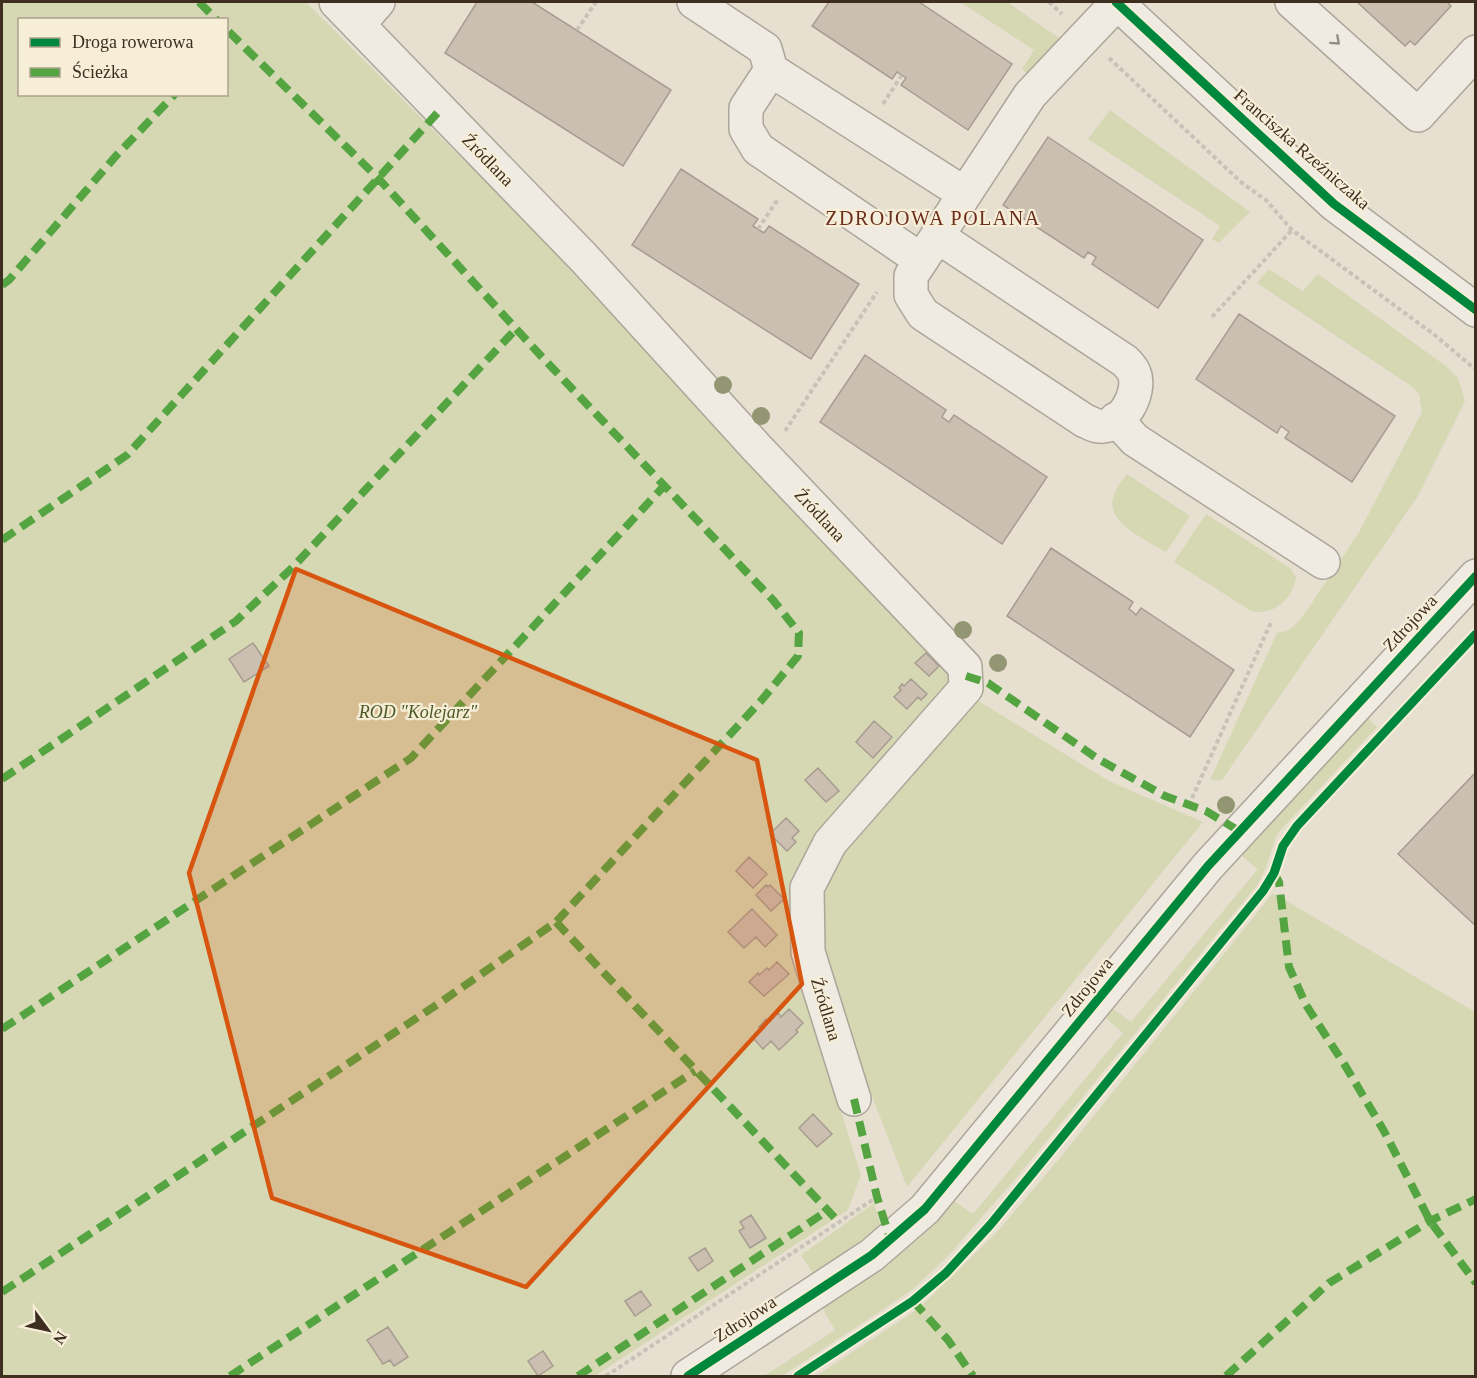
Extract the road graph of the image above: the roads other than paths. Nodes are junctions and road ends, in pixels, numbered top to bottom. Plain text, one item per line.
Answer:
1 (694, 2) edge
2 (1117, 2) edge
3 (1292, 2) edge
4 (357, 9) edge
5 (1476, 52) edge
6 (771, 70) junction
7 (965, 194) junction
8 (929, 248) junction
9 (1476, 310) edge
10 (1116, 419) junction
11 (1323, 562) dead end
12 (1476, 576) edge
13 (854, 1099) dead end
14 (688, 1377) edge

1 - 6 street
2 - 7 street
2 - 9 street, Franciszka Rzeźniczaka
3 -> 5 street
4 - 13 street, Źródlana
6 - 7 street
6 - 8 street
7 - 8 street
8 - 10 street
8 - 10 street
10 - 11 street
12 - 14 street, Zdrojowa

